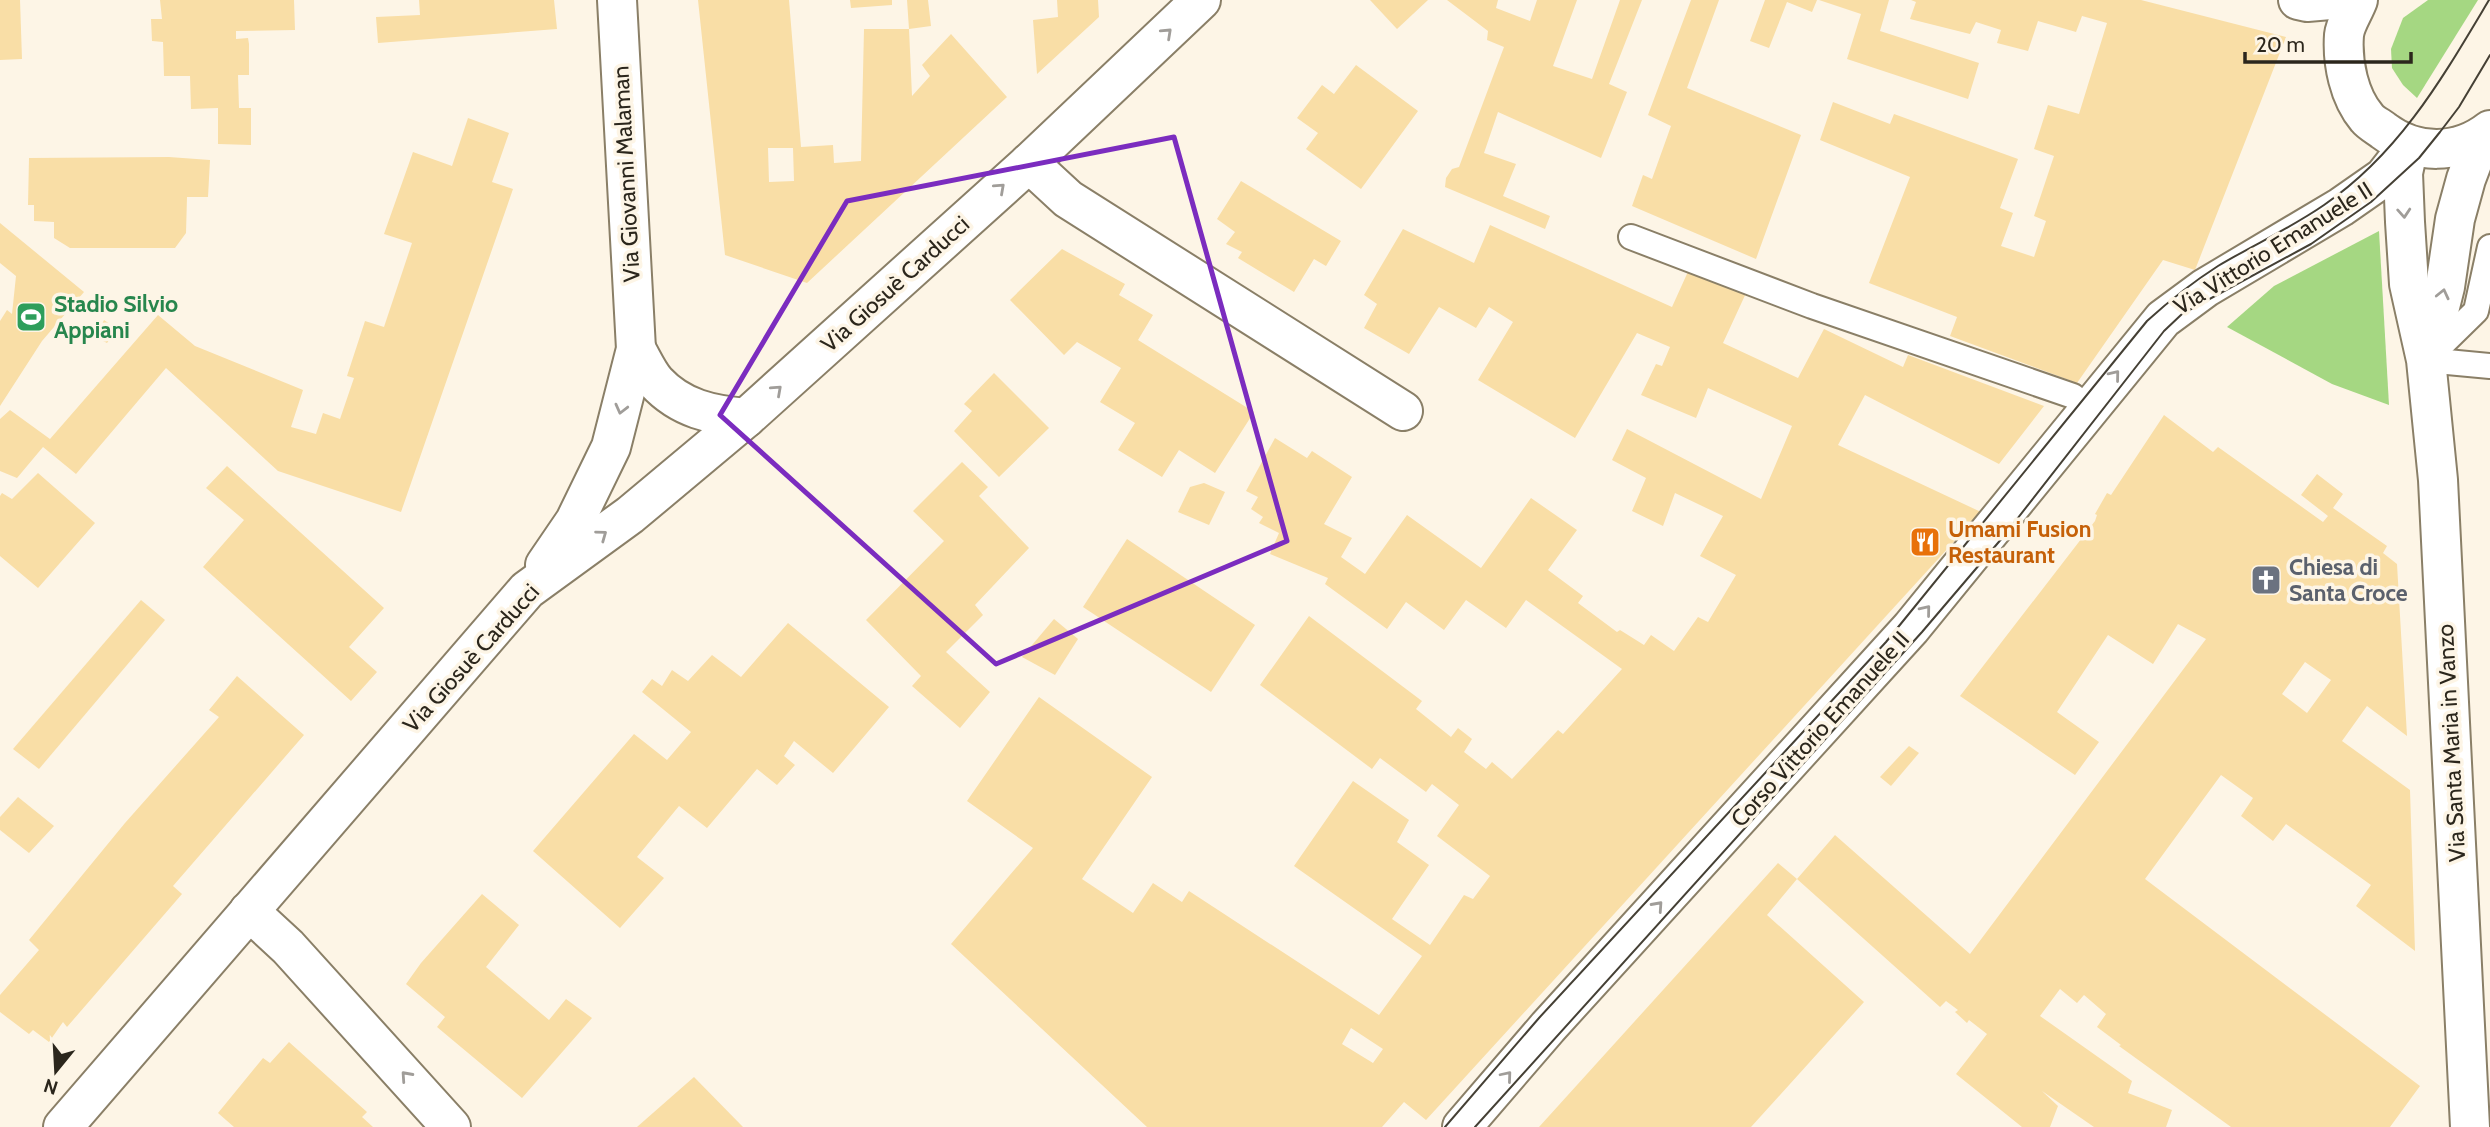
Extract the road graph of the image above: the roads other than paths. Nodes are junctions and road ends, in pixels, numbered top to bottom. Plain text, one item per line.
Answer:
1 (617, 0) edge
2 (1201, 0) edge
3 (2298, 0) edge
4 (2330, 0) edge
5 (2358, 0) edge
6 (2486, 133) edge
7 (2409, 145) junction
8 (1029, 163) junction
9 (1631, 237) dead end
10 (2490, 247) edge
11 (2163, 318) joint
12 (636, 349) junction
13 (2426, 360) junction
14 (2490, 366) edge
15 (2088, 409) junction
16 (1403, 411) dead end
17 (746, 418) junction
18 (527, 590) junction
19 (249, 911) junction
20 (63, 1127) edge
21 (451, 1127) edge
22 (1462, 1127) edge
23 (2470, 1127) edge

1 - 12 street, Via Giovanni Malaman
8 -> 2 street, Via Giosuè Carducci
3 - 4 street
5 - 7 street
6 - 7 street
13 -> 6 street, Via Santa Maria in Vanzo
7 - 11 street, Via Vittorio Emanuele II
7 -> 13 street, Via Santa Maria in Vanzo
8 - 16 street
17 -> 8 street, Via Giosuè Carducci
9 - 15 lane
10 - 13 lane
15 -> 11 street, Corso Vittorio Emanuele II
12 - 17 street, Via Giovanni Malaman
12 -> 18 street, Via Giovanni Malaman
13 - 14 lane
13 - 23 street, Via Santa Maria in Vanzo
22 -> 15 street, Corso Vittorio Emanuele II
18 -> 17 street, Via Giosuè Carducci
18 - 19 street, Via Giosuè Carducci
19 - 20 street, Via Giosuè Carducci
21 -> 19 street

